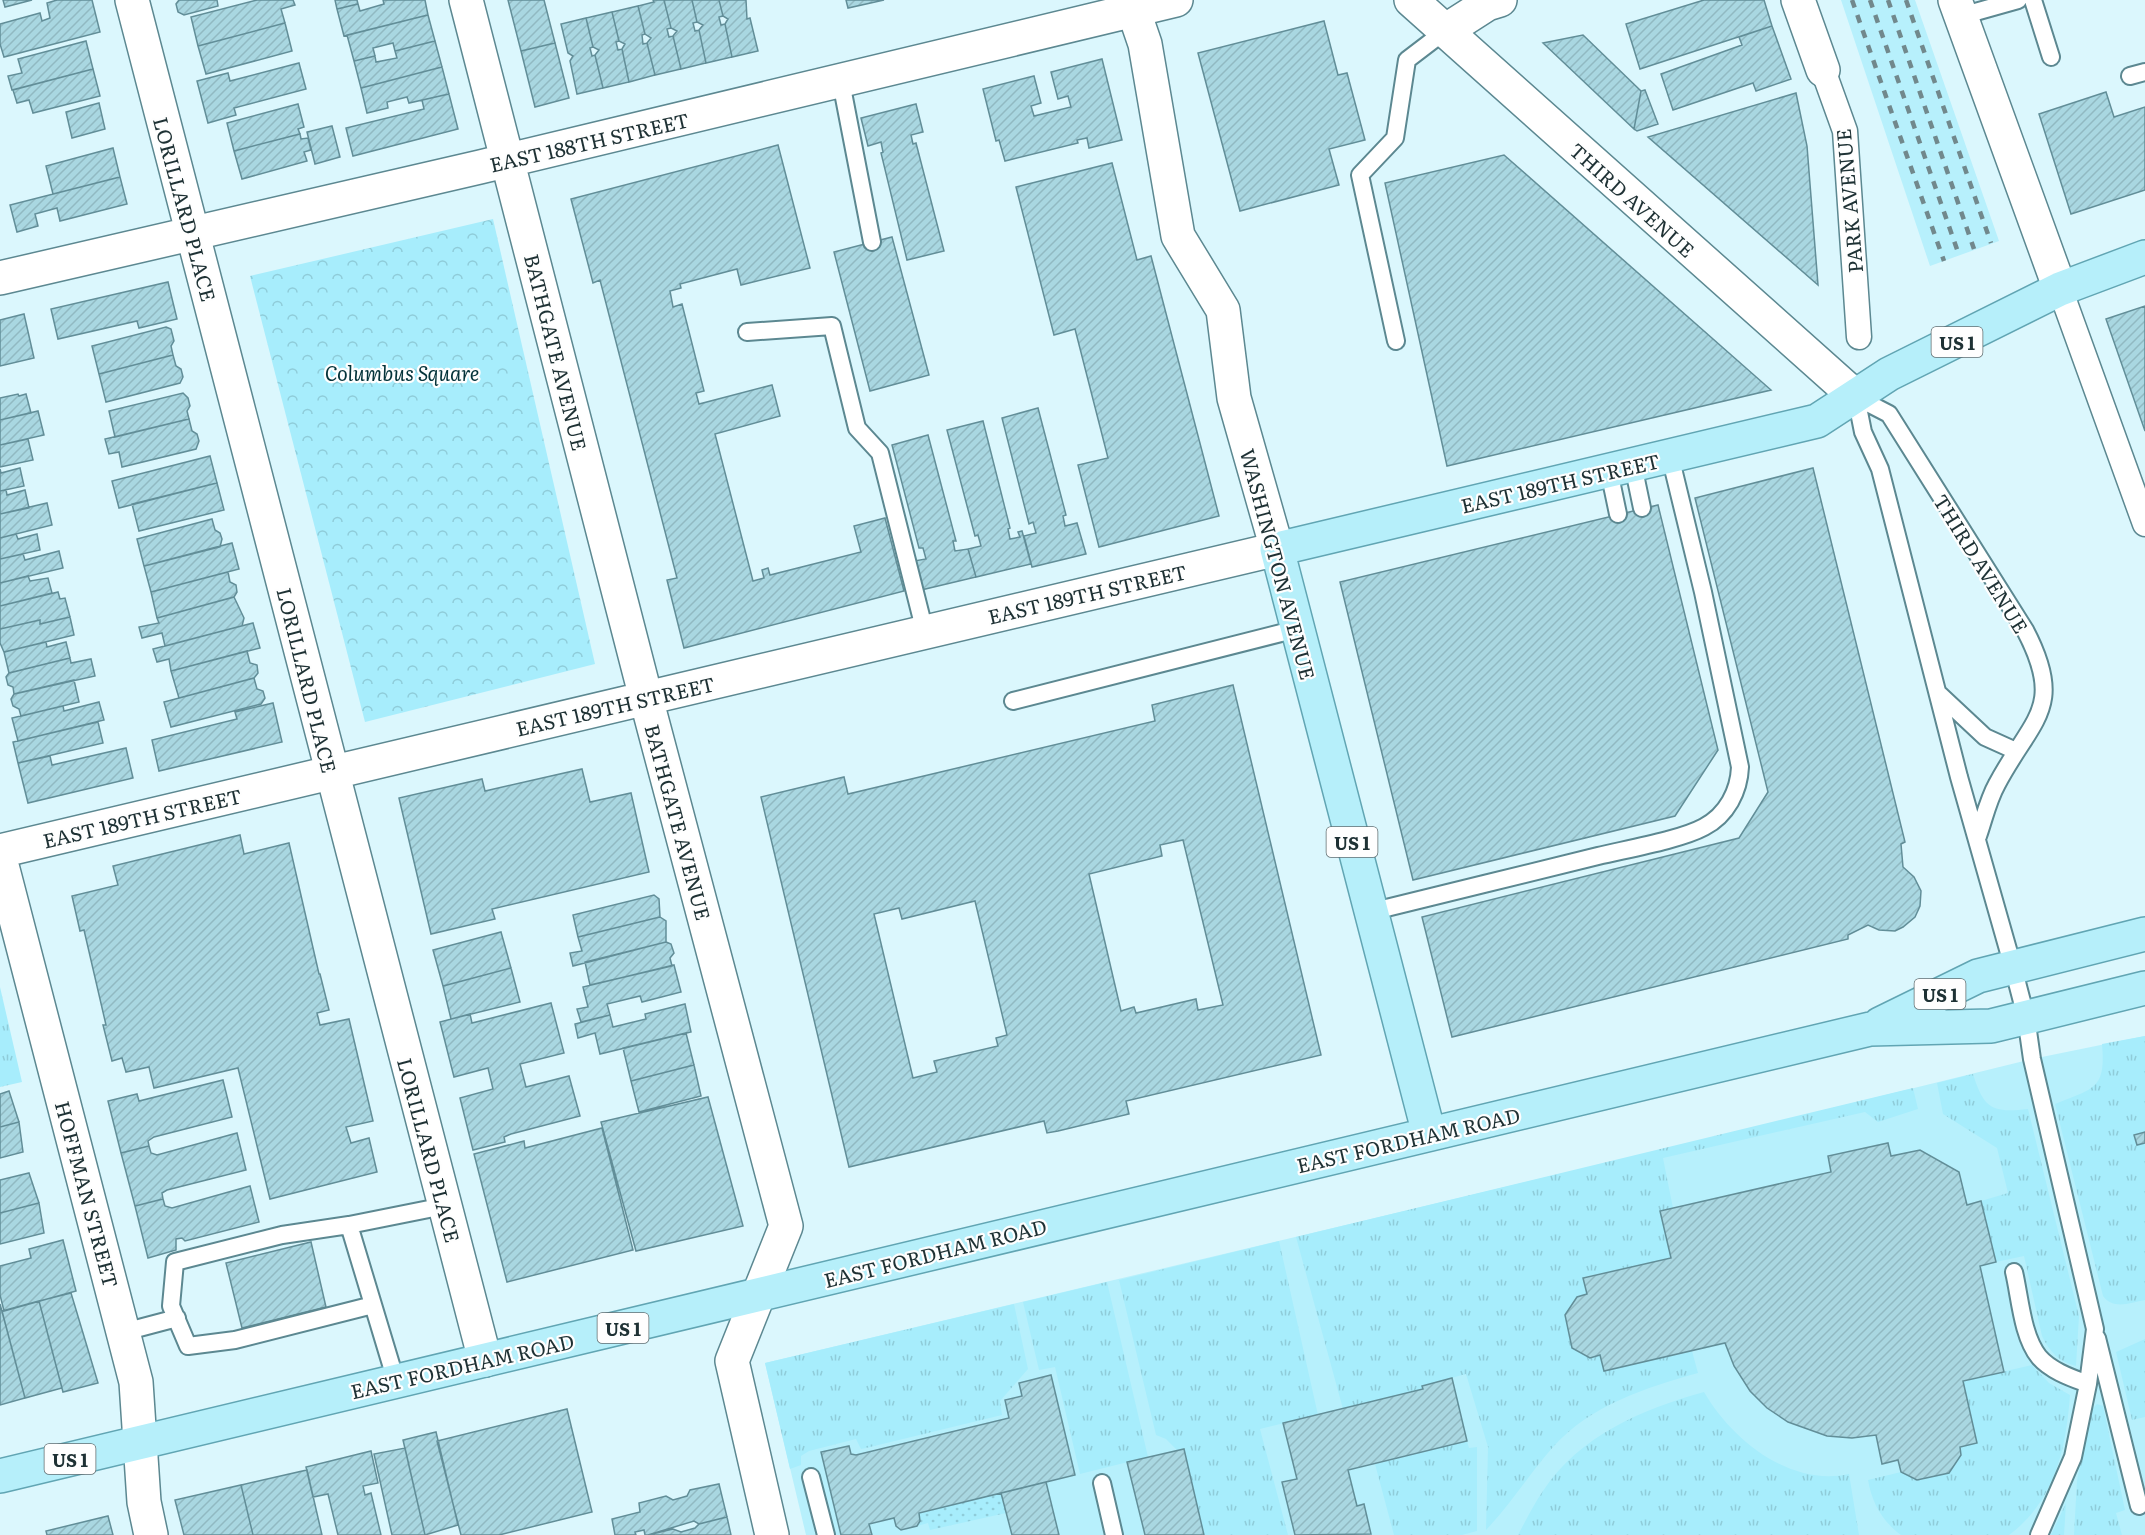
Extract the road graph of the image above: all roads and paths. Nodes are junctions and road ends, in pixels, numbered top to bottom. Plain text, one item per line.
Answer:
1 (132, 0) edge
2 (466, 0) edge
3 (1176, 0) edge
4 (1411, 0) edge
5 (1500, 0) edge
6 (1798, 0) edge
7 (2018, 0) edge
8 (2033, 0) edge
9 (1131, 6) edge
10 (1958, 8) edge
11 (1445, 31) junction
12 (2051, 57) dead end
13 (1823, 70) joint
14 (841, 82) junction
15 (508, 161) junction
16 (193, 234) junction
17 (872, 242) dead end
18 (2145, 257) edge
19 (0, 278) edge
20 (2060, 290) junction
21 (747, 332) dead end
22 (1859, 337) dead end
23 (1395, 341) dead end
24 (1856, 397) junction
25 (1670, 456) junction
26 (1621, 468) junction
27 (1642, 508) dead end
28 (1618, 514) dead end
29 (2145, 524) edge
30 (1277, 549) junction
31 (1297, 629) junction
32 (925, 632) junction
33 (1938, 693) junction
34 (646, 698) junction
35 (1014, 701) dead end
36 (2016, 752) junction
37 (332, 772) junction
38 (1978, 836) junction
39 (0, 851) edge
40 (0, 858) edge
41 (1370, 912) junction
42 (2145, 934) edge
43 (2013, 967) junction
44 (2145, 988) edge
45 (2026, 1017) junction
46 (1870, 1029) junction
47 (1429, 1134) junction
48 (444, 1206) junction
49 (349, 1226) junction
50 (2014, 1272) dead end
51 (759, 1294) junction
52 (372, 1305) junction
53 (177, 1318) junction
54 (2095, 1329) junction
55 (124, 1332) junction
56 (485, 1359) junction
57 (396, 1381) junction
58 (2088, 1384) junction
59 (140, 1443) junction
60 (0, 1476) edge
61 (812, 1477) dead end
62 (1102, 1482) dead end
63 (2139, 1506) dead end
64 (151, 1535) edge
65 (772, 1535) edge
66 (826, 1535) edge
67 (1114, 1535) edge
68 (2039, 1535) edge

1 - 16 street, LORILLARD PLACE
2 - 15 street, BATHGATE AVENUE
3 - 9 street, EAST 188TH STREET
4 - 11 street, THIRD AVENUE
5 - 11 street
6 - 13 street, PARK AVENUE
7 - 10 lane
8 - 12 lane
9 - 14 street, EAST 188TH STREET
9 - 30 street, WASHINGTON AVENUE
10 - 20 street
11 - 23 lane
11 - 24 street, THIRD AVENUE
13 - 22 street, PARK AVENUE
14 - 15 street, EAST 188TH STREET
14 - 17 lane
15 - 16 street, EAST 188TH STREET
15 - 34 street, BATHGATE AVENUE
16 - 19 street, EAST 188TH STREET
16 - 37 street, LORILLARD PLACE
18 - 20 main road, EAST 189TH STREET / US 1
20 - 24 main road, EAST 189TH STREET / US 1
20 - 29 street
21 - 32 lane
24 - 25 main road, EAST 189TH STREET / US 1
24 - 33 lane
24 - 36 lane, THIRD AVENUE
25 - 26 main road, EAST 189TH STREET / US 1
25 - 41 lane
26 - 27 lane
26 - 28 lane
26 - 30 main road, EAST 189TH STREET / US 1
30 - 31 main road, WASHINGTON AVENUE / US 1
30 - 32 street, EAST 189TH STREET
31 - 35 lane
31 - 41 main road, WASHINGTON AVENUE / US 1
32 - 34 street, EAST 189TH STREET
33 - 36 lane
33 - 38 lane
34 - 37 street, EAST 189TH STREET
34 - 51 street, BATHGATE AVENUE
36 - 38 lane, THIRD AVENUE
37 - 39 street, EAST 189TH STREET
37 - 48 street, LORILLARD PLACE
38 - 43 lane
40 - 55 street, HOFFMAN STREET
41 - 47 main road, WASHINGTON AVENUE / US 1
42 - 43 main road, EAST FORDHAM ROAD / US 1
43 - 45 lane
43 - 46 main road, EAST FORDHAM ROAD / US 1
44 - 45 main road, EAST FORDHAM ROAD
45 - 46 main road, EAST FORDHAM ROAD
45 - 54 lane
46 - 47 main road, EAST FORDHAM ROAD / US 1
47 - 51 main road, EAST FORDHAM ROAD / US 1
48 - 49 lane
48 - 56 street, LORILLARD PLACE
49 - 52 lane
49 - 53 lane
50 - 58 lane
51 - 56 main road, EAST FORDHAM ROAD / US 1
51 - 65 street, BATHGATE AVENUE
52 - 53 lane
52 - 57 lane
53 - 55 lane
54 - 58 lane
54 - 63 lane
55 - 59 street, HOFFMAN STREET
56 - 57 main road, EAST FORDHAM ROAD / US 1
57 - 59 main road, EAST FORDHAM ROAD / US 1
58 - 68 lane
59 - 60 main road, EAST FORDHAM ROAD / US 1
59 - 64 street, HOFFMAN STREET
61 - 66 lane
62 - 67 lane

